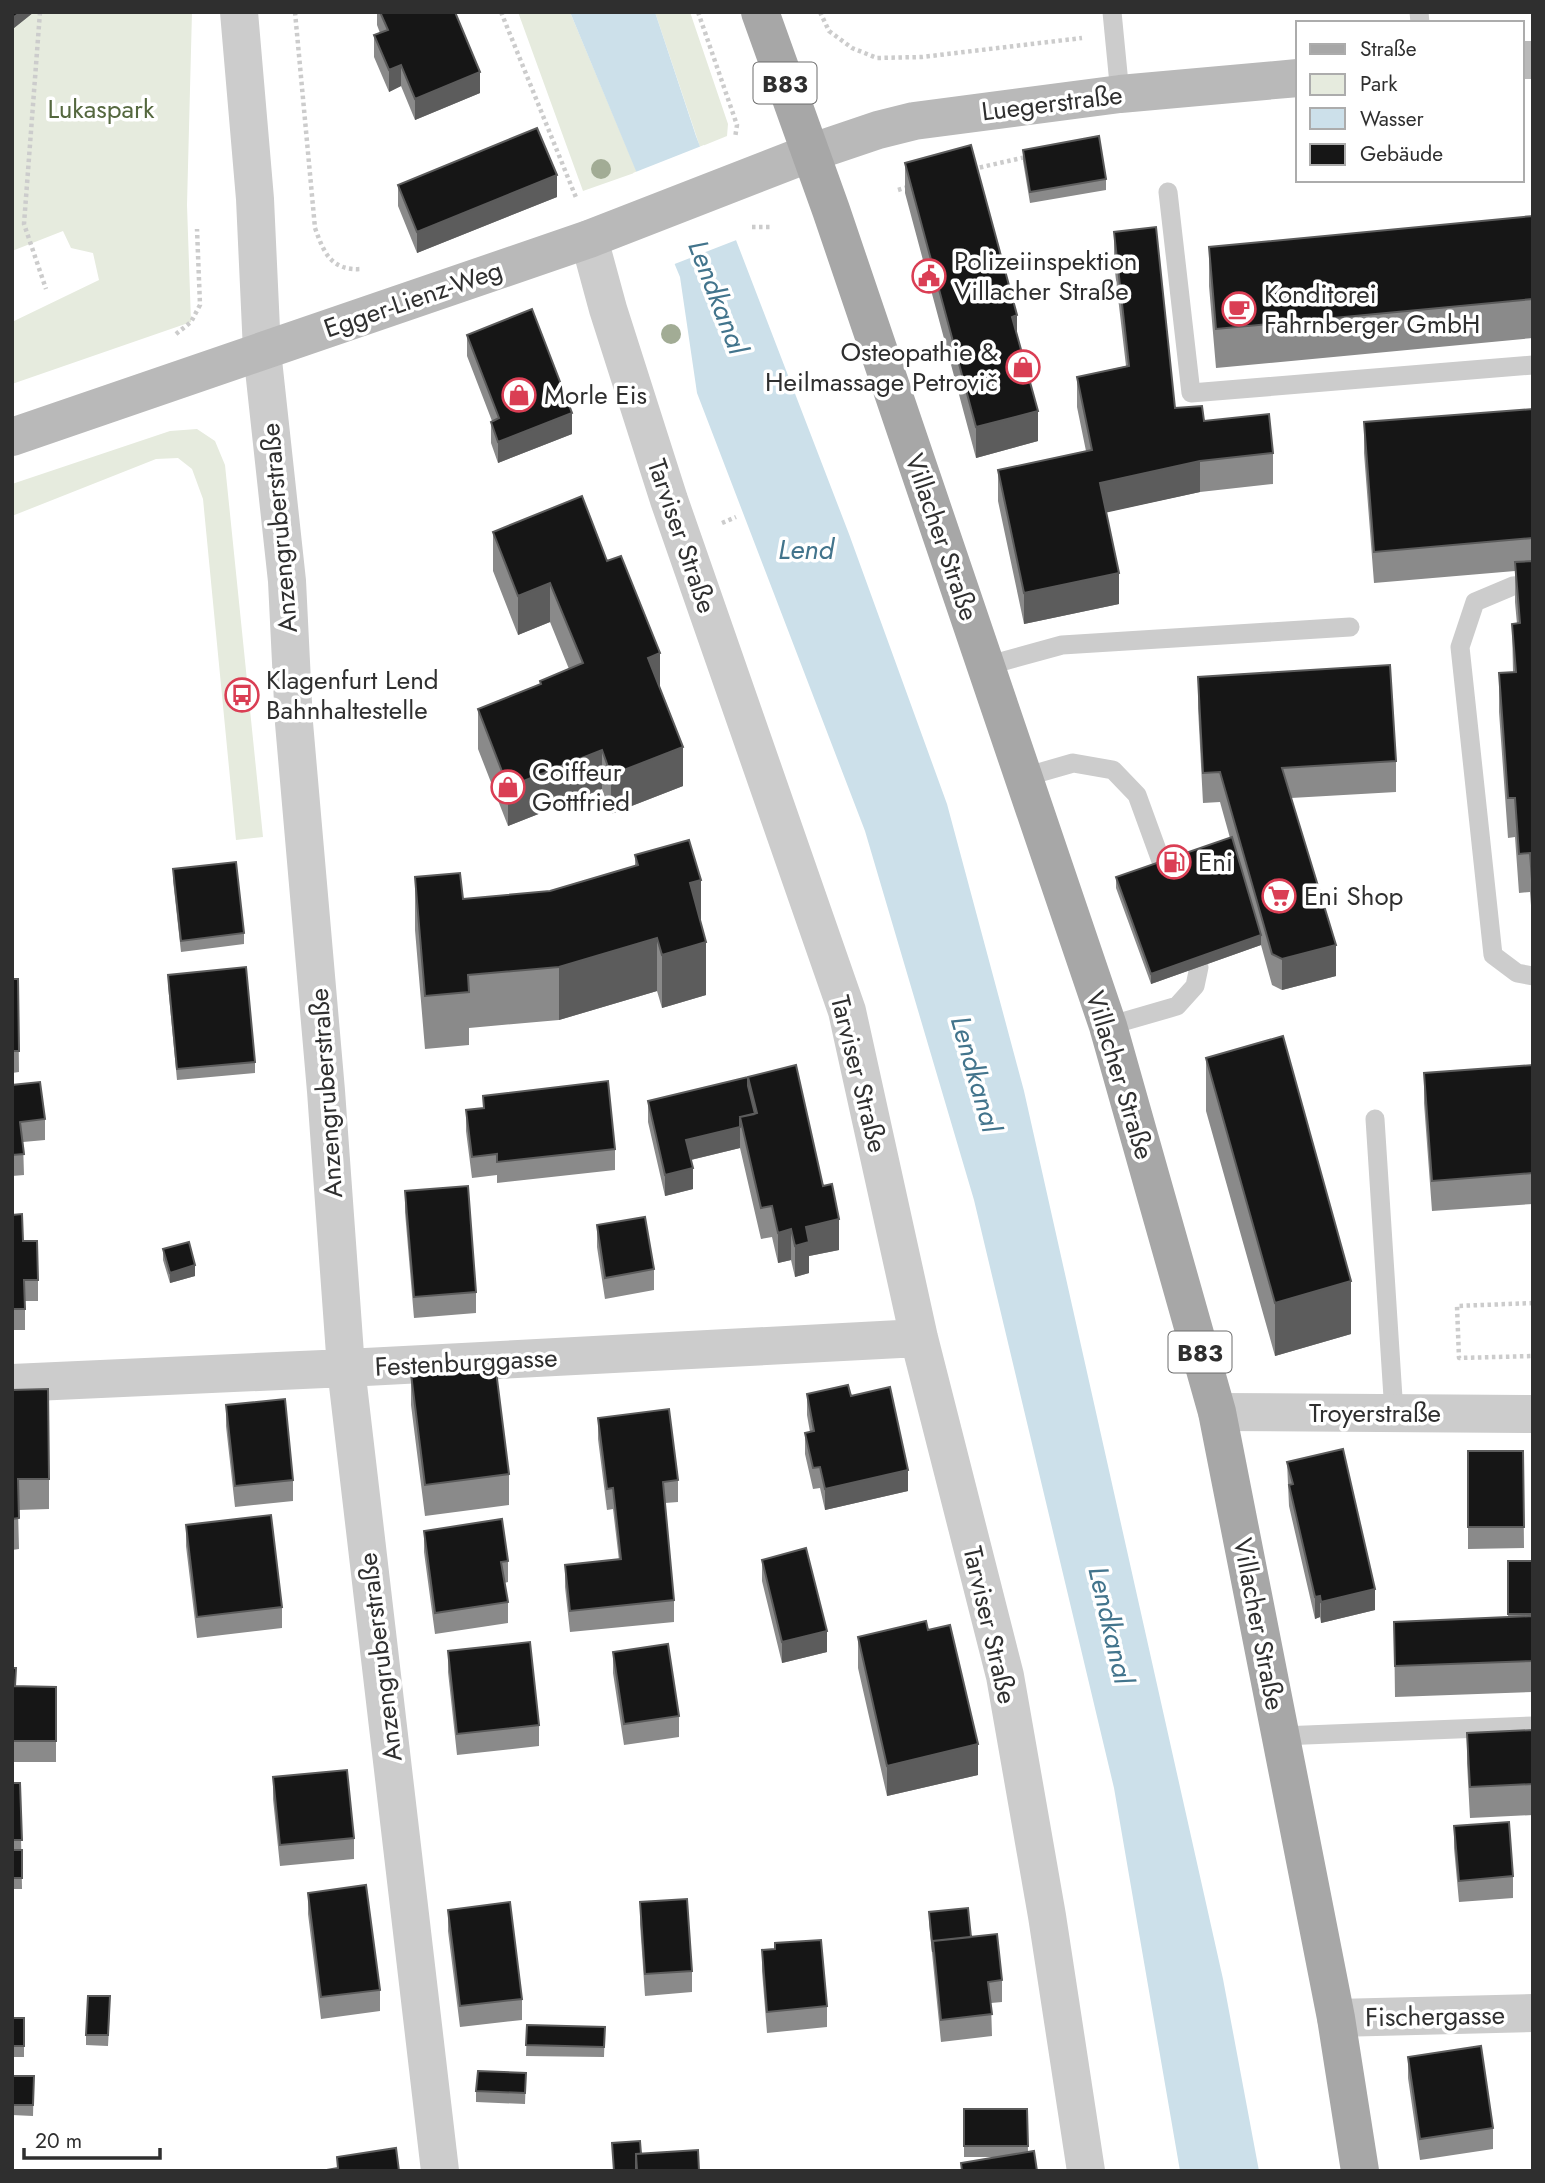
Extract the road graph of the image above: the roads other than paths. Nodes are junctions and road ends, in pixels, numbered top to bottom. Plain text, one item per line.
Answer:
1 (239, 12) edge
2 (760, 12) edge
3 (1112, 12) edge
4 (1296, 78) edge
5 (1120, 94) junction
6 (810, 153) junction
7 (1168, 192) dead end
8 (598, 236) junction
9 (262, 351) junction
10 (1533, 365) edge
11 (12, 437) edge
12 (1533, 584) edge
13 (1350, 627) dead end
14 (986, 666) junction
15 (1024, 777) junction
16 (1165, 872) edge
17 (1199, 967) edge
18 (1533, 976) edge
19 (1108, 1026) junction
20 (1375, 1119) dead end
21 (919, 1338) junction
22 (346, 1368) junction
23 (12, 1383) edge
24 (1217, 1412) junction
25 (1394, 1413) junction
26 (1533, 1414) edge
27 (1533, 1726) edge
28 (1281, 1736) junction
29 (1533, 2013) edge
30 (1336, 2018) junction
31 (440, 2171) edge
32 (1086, 2171) edge
33 (1360, 2171) edge

1 - 9 street, Anzengruberstraße
2 - 6 main road, Villacher Straße / B83
3 - 5 lane
4 - 5 street, Luegerstraße
5 - 6 street, Luegerstraße
6 - 8 street, Egger-Lienz-Weg
6 - 14 main road, Villacher Straße / B83
7 - 10 lane
8 - 9 street, Egger-Lienz-Weg
8 - 21 street, Tarviser Straße
9 - 11 street, Egger-Lienz-Weg
9 - 22 street, Anzengruberstraße
12 - 18 lane
13 - 14 lane
14 - 15 main road, Villacher Straße / B83
15 - 16 lane
15 - 19 main road, Villacher Straße / B83
17 - 19 lane
19 - 24 main road, Villacher Straße / B83
20 - 25 lane
21 - 22 street, Festenburggasse
21 - 32 street, Tarviser Straße
22 - 23 street, Festenburggasse
22 - 31 street, Anzengruberstraße
24 - 25 street, Troyerstraße
24 - 28 main road, Villacher Straße / B83
25 - 26 street, Troyerstraße
27 - 28 lane
28 - 30 main road, Villacher Straße / B83
29 - 30 street, Fischergasse
30 - 33 main road, Villacher Straße / B83

